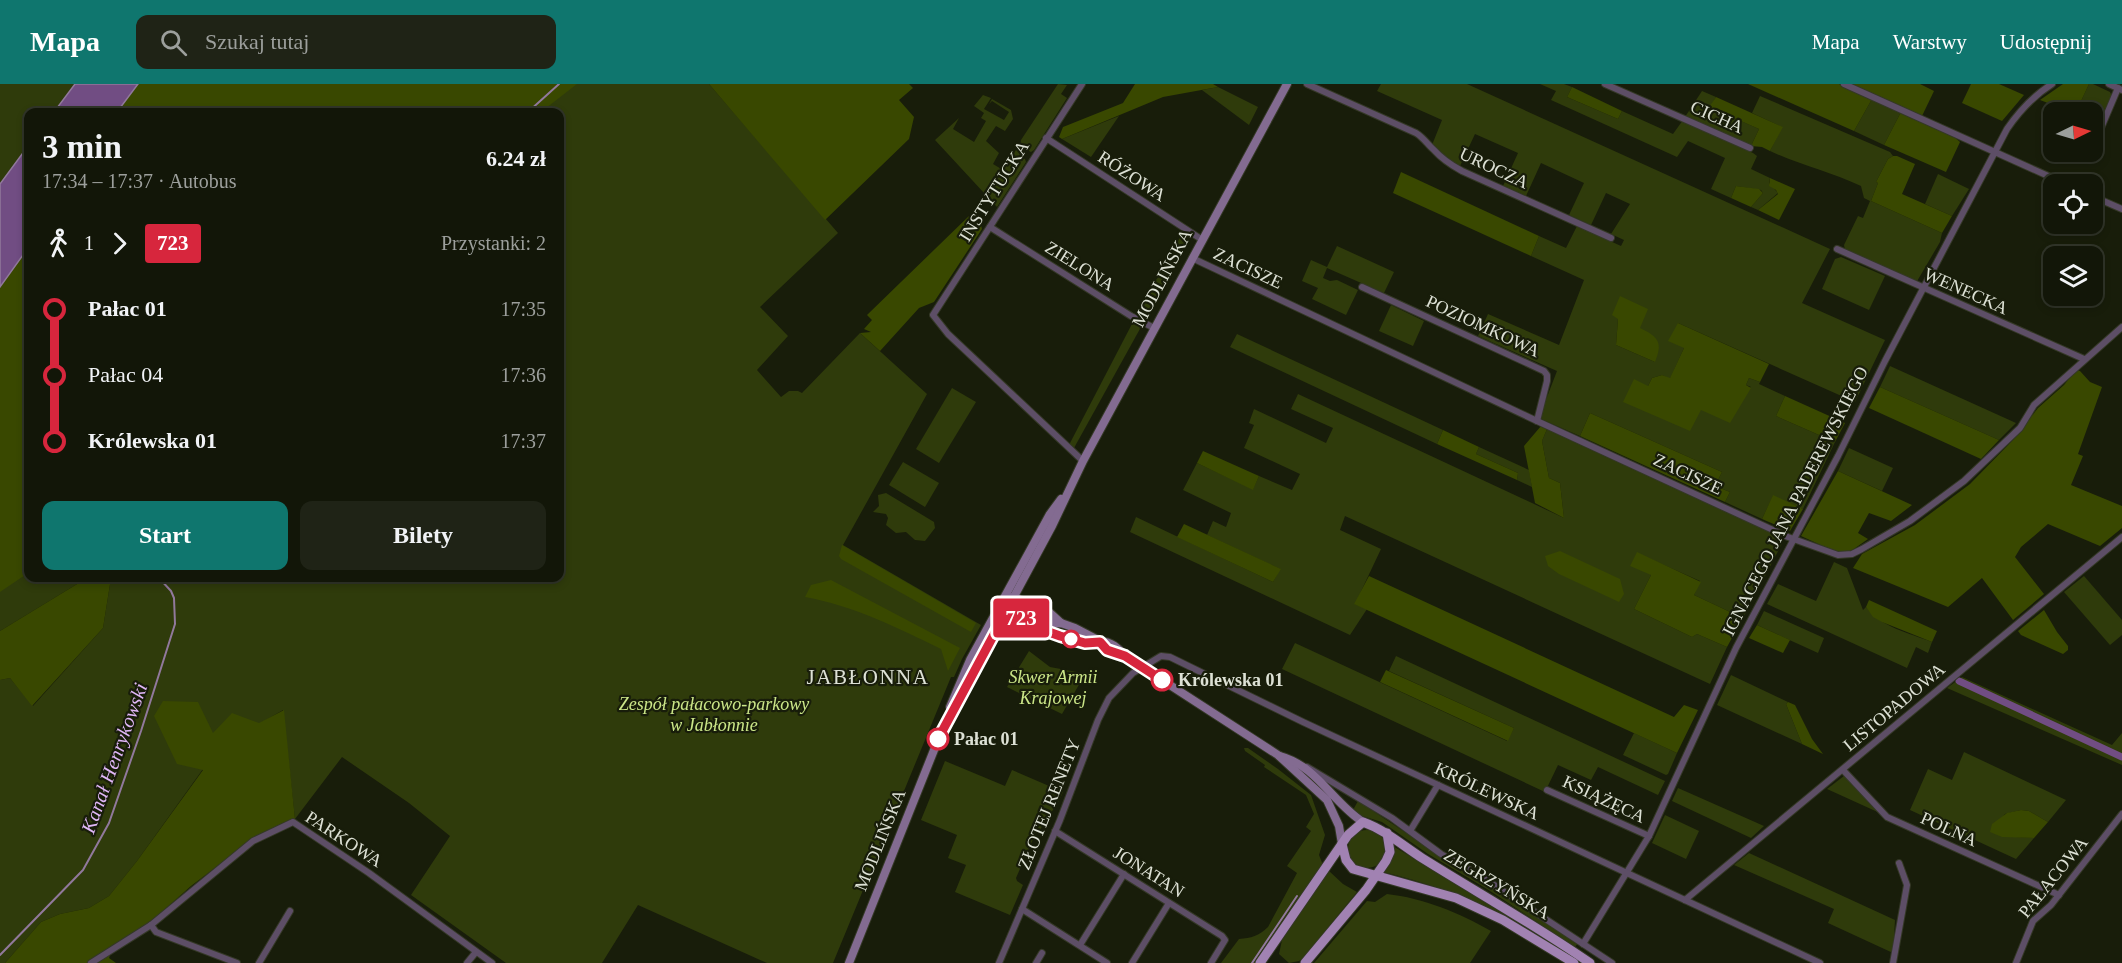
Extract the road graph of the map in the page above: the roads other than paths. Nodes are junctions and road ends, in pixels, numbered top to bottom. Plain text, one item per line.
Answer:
1 (1082, 84) edge
2 (1307, 84) edge
3 (1605, 84) edge
4 (1844, 84) edge
5 (2052, 84) edge
6 (2109, 84) edge
7 (1284, 85) edge
8 (2120, 89) edge
9 (2103, 124) edge
10 (1046, 138) junction
11 (1750, 148) dead end
12 (1995, 153) junction
13 (2043, 174) edge
14 (2103, 201) edge
15 (2122, 209) edge
16 (990, 227) junction
17 (1611, 238) dead end
18 (1201, 239) junction
19 (1837, 249) dead end
20 (1192, 258) junction
21 (1362, 287) dead end
22 (1923, 288) junction
23 (2122, 327) edge
24 (1154, 328) junction
25 (2084, 359) junction
26 (1537, 421) junction
27 (1083, 461) junction
28 (1068, 489) junction
29 (2122, 537) edge
30 (1794, 539) junction
31 (1014, 597) junction
32 (1003, 599) junction
33 (1006, 612) junction
34 (1061, 623) junction
35 (1142, 667) junction
36 (942, 730) junction
37 (1278, 755) junction
38 (1300, 765) junction
39 (1843, 770) junction
40 (1438, 785) junction
41 (1547, 790) dead end
42 (2122, 814) edge
43 (1363, 822) junction
44 (1055, 831) junction
45 (1410, 831) junction
46 (1387, 833) junction
47 (1648, 836) junction
48 (1342, 844) junction
49 (1899, 863) dead end
50 (1627, 873) junction
51 (1124, 874) junction
52 (1376, 876) junction
53 (2059, 895) junction
54 (1685, 900) junction
55 (1169, 903) junction
56 (1022, 909) junction
57 (290, 911) dead end
58 (151, 925) junction
59 (1080, 945) junction
60 (1583, 945) junction
61 (476, 952) junction
62 (1042, 953) dead end
63 (1001, 962) edge
64 (91, 963) edge
65 (237, 963) edge
66 (259, 963) edge
67 (467, 963) edge
68 (492, 963) edge
69 (849, 963) edge
70 (1036, 963) edge
71 (1107, 963) edge
72 (1132, 963) edge
73 (1211, 963) edge
74 (1260, 963) edge
75 (1305, 963) edge
76 (1574, 963) edge
77 (1590, 963) edge
78 (1612, 963) edge
79 (1820, 963) edge
80 (1893, 963) edge
81 (2016, 963) edge

1 - 10 street, INSTYTUCKA
2 - 17 street, UROCZA
3 - 11 street, CICHA
4 - 12 street
5 - 12 street, IGNACEGO JANA PADEREWSKIEGO
6 - 8 street
7 - 18 main road, MODLIŃSKA
8 - 9 street
10 - 16 street, INSTYTUCKA
10 - 18 street, RÓŻOWA
12 - 13 street
12 - 22 street, IGNACEGO JANA PADEREWSKIEGO
14 - 15 street
16 - 24 street, ZIELONA
16 - 27 street, INSTYTUCKA
18 - 20 main road, MODLIŃSKA
19 - 22 street, WENECKA
20 - 24 main road, MODLIŃSKA
20 - 26 street, ZACISZE
21 - 26 street, POZIOMKOWA
22 - 25 street, WENECKA
22 - 30 street, IGNACEGO JANA PADEREWSKIEGO
23 - 25 street, ZACISZE
24 - 27 main road, MODLIŃSKA
25 - 30 street, ZACISZE
26 - 30 street, ZACISZE
27 - 28 main road, MODLIŃSKA
28 - 31 main road, MODLIŃSKA
28 - 32 main road, MODLIŃSKA
29 - 39 street, LISTOPADOWA
30 - 47 street, IGNACEGO JANA PADEREWSKIEGO
31 - 32 main road
31 - 33 main road, MODLIŃSKA
31 - 34 main road
32 - 33 main road
32 - 36 main road, MODLIŃSKA
33 - 34 main road
33 - 36 main road, MODLIŃSKA
34 - 35 main road
35 - 37 main road
35 - 40 street, KRÓLEWSKA
35 - 44 street, ZŁOTEJ RENETY
36 - 69 main road, MODLIŃSKA
37 - 38 main road
37 - 48 main road
38 - 43 main road
38 - 45 street
39 - 53 street, POLNA
39 - 54 street, LISTOPADOWA
40 - 45 street
40 - 50 street, KRÓLEWSKA
41 - 47 street, KSIĄŻĘCA
42 - 53 street, PAŁACOWA
43 - 46 main road
43 - 48 main road
44 - 51 street, JONATAN
44 - 56 street, ZŁOTEJ RENETY
45 - 60 street
46 - 52 main road
46 - 77 main road, ZEGRZYŃSKA
47 - 50 street, IGNACEGO JANA PADEREWSKIEGO
48 - 52 main road
48 - 74 main road
49 - 80 street
50 - 54 street, KRÓLEWSKA
50 - 60 street, IGNACEGO JANA PADEREWSKIEGO
51 - 55 street, JONATAN
51 - 59 street
52 - 75 main road
52 - 76 main road, ZEGRZYŃSKA
53 - 81 street, PAŁACOWA
54 - 79 street, KRÓLEWSKA
55 - 72 street
55 - 73 street, JONATAN
56 - 59 street
56 - 63 street, ZŁOTEJ RENETY
57 - 66 street
58 - 61 street, PARKOWA
58 - 64 street
58 - 65 street
59 - 71 street
60 - 78 street
61 - 67 street
61 - 68 street, PARKOWA
62 - 70 street

